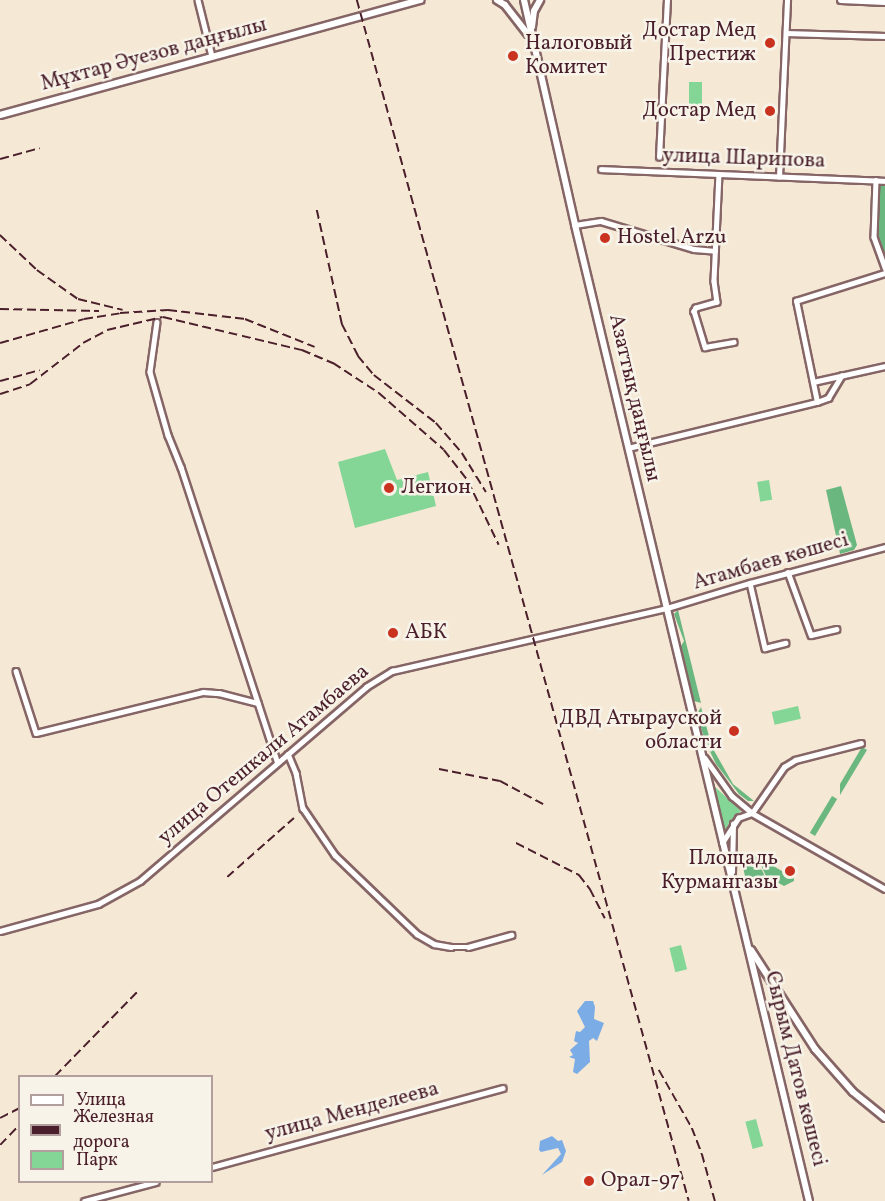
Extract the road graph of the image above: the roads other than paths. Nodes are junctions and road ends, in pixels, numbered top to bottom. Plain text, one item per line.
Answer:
1 (198, 0) edge
2 (421, 0) edge
3 (497, 0) edge
4 (524, 0) edge
5 (540, 0) edge
6 (666, 0) edge
7 (787, 0) edge
8 (842, 0) edge
9 (885, 2) edge
10 (786, 33) junction
11 (885, 36) edge
12 (533, 45) junction
13 (212, 56) junction
14 (0, 115) edge
15 (659, 157) dead end
16 (601, 169) dead end
17 (719, 174) junction
18 (779, 177) junction
19 (876, 180) junction
20 (885, 181) edge
21 (575, 225) junction
22 (715, 251) junction
23 (885, 268) edge
24 (885, 273) edge
25 (156, 322) dead end
26 (734, 342) dead end
27 (885, 366) edge
28 (841, 376) junction
29 (813, 382) junction
30 (817, 402) junction
31 (628, 448) junction
32 (885, 547) edge
33 (788, 573) junction
34 (750, 583) junction
35 (667, 608) junction
36 (836, 629) dead end
37 (785, 643) dead end
38 (16, 671) dead end
39 (258, 703) junction
40 (861, 743) dead end
41 (288, 754) junction
42 (703, 756) junction
43 (278, 763) junction
44 (752, 813) junction
45 (733, 824) junction
46 (722, 843) junction
47 (733, 885) junction
48 (885, 889) edge
49 (0, 931) edge
50 (511, 935) dead end
51 (748, 944) junction
52 (502, 1088) dead end
53 (885, 1118) edge
54 (213, 1167) edge
55 (152, 1183) edge
56 (84, 1201) edge
57 (810, 1201) edge

1 - 13 street
2 - 13 main road, Мұхтар Әуезов даңғылы
3 - 12 main road
4 - 12 main road, Азаттық даңғылы
5 - 12 main road
6 - 15 street
7 - 10 street
8 - 9 main road
10 - 11 street
10 - 18 street
12 - 21 main road, Азаттық даңғылы
13 - 14 main road, Мұхтар Әуезов даңғылы
16 - 17 street, улица Шарипова
17 - 18 street, улица Шарипова
17 - 22 street
18 - 19 street, улица Шарипова
19 - 20 street, улица Шарипова
19 - 23 street
21 - 22 street
21 - 31 main road, Азаттық даңғылы
22 - 26 street
24 - 29 street
25 - 39 street
27 - 28 street
28 - 29 street
28 - 30 street
29 - 30 street
30 - 31 street
31 - 35 main road, Азаттық даңғылы
32 - 33 street, Атамбаев көшесі
33 - 34 street, Атамбаев көшесі
33 - 36 street
34 - 35 street, Атамбаев көшесі
34 - 37 street
35 - 41 street, улица Отешкали Атамбаева
35 - 42 main road, Азаттық даңғылы
38 - 39 street
39 - 43 street
40 - 44 street
41 - 43 street, улица Отешкали Атамбаева
41 - 50 street
42 - 44 street
42 - 46 main road, Азаттық даңғылы
43 - 49 street, улица Отешкали Атамбаева
44 - 45 street
44 - 48 street
45 - 46 street
45 - 47 street
46 - 47 main road, Сырым Датов көшесі
47 - 51 main road, Сырым Датов көшесі
51 - 53 main road
51 - 57 main road, Сырым Датов көшесі
52 - 54 street, улица Менделеева
55 - 56 street

